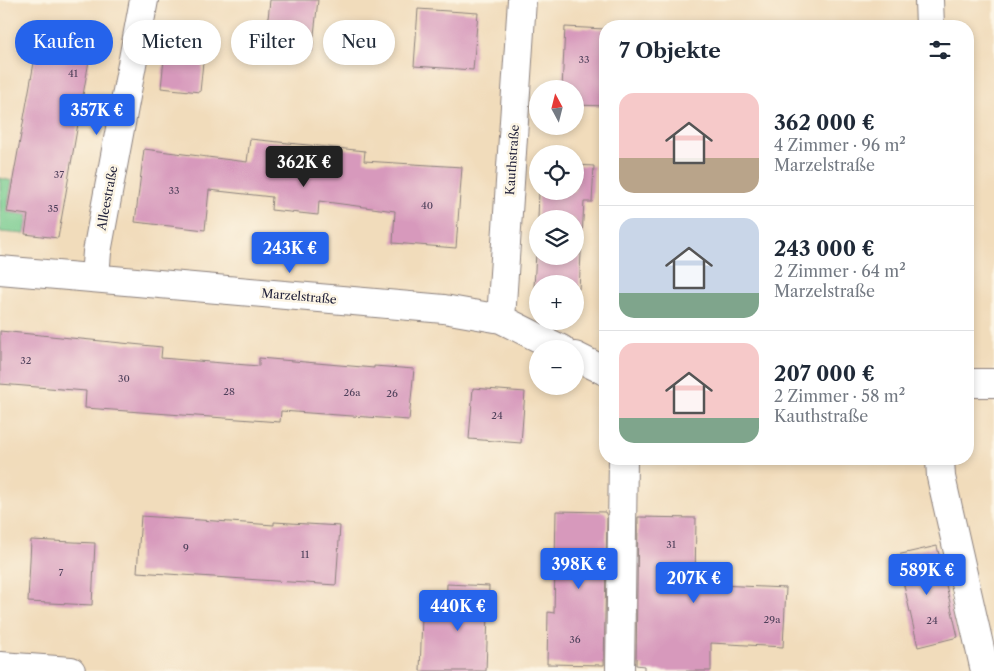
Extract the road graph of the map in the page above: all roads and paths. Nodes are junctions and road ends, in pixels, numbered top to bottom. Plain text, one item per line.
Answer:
1 (144, 0) edge
2 (522, 0) edge
3 (929, 0) edge
4 (930, 20) edge
5 (0, 270) edge
6 (95, 278) junction
7 (501, 319) junction
8 (543, 340) edge
9 (584, 360) edge
10 (599, 367) edge
11 (974, 383) edge
12 (994, 383) edge
13 (623, 465) edge
14 (940, 465) edge
15 (0, 666) edge
16 (71, 671) edge
17 (620, 671) edge
18 (986, 671) edge

1 - 6 street, Alleestraße
2 - 7 street, Kauthstraße
3 - 4 street
5 - 6 street, Marzelstraße
6 - 7 street, Marzelstraße
7 - 8 street, Marzelstraße
9 - 10 street
11 - 12 street
13 - 17 street
14 - 18 street
15 - 16 street

